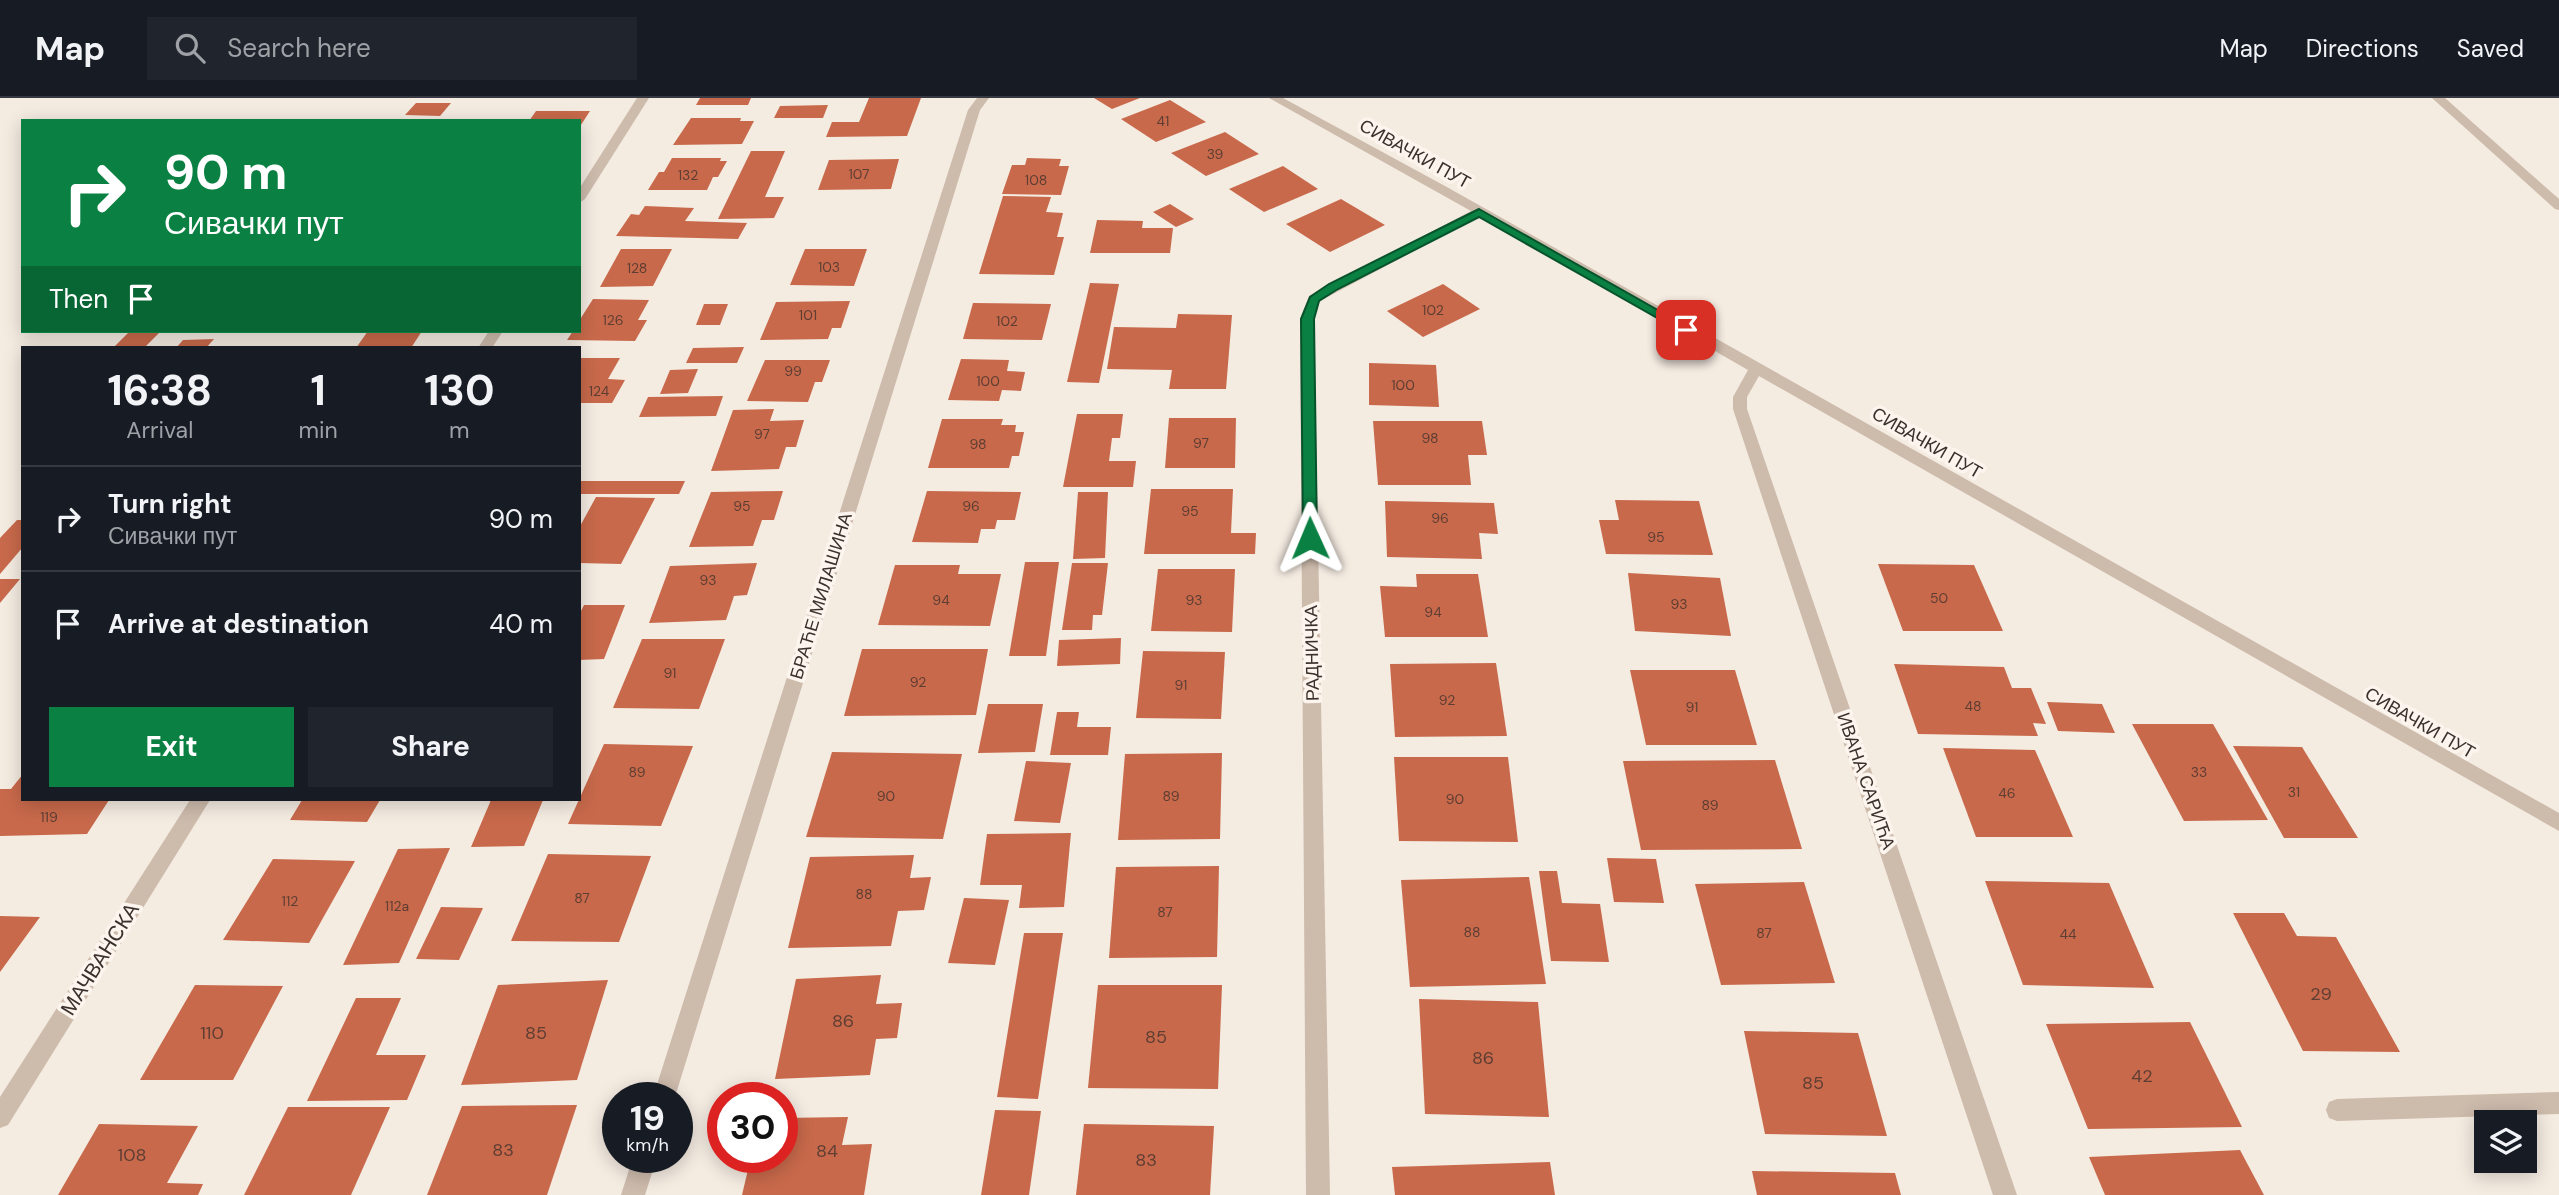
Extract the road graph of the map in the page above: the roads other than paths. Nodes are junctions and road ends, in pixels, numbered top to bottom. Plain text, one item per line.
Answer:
1 (643, 98) edge
2 (983, 98) edge
3 (1275, 98) edge
4 (2438, 98) edge
5 (581, 196) edge
6 (2559, 206) edge
7 (1479, 212) junction
8 (1756, 369) junction
9 (199, 801) edge
10 (2559, 823) edge
11 (669, 1082) edge
12 (2559, 1103) edge
13 (2337, 1110) dead end
14 (0, 1117) edge
15 (640, 1173) edge
16 (633, 1195) edge
17 (1318, 1195) edge
18 (2005, 1195) edge

1 - 5 street
2 - 11 street, БРАЋЕ МИЛАШИНА
3 - 7 street, СИВАЧКИ ПУТ
4 - 6 street
7 - 8 street, СИВАЧКИ ПУТ
7 - 17 street, РАДНИЧКА
8 - 10 street, СИВАЧКИ ПУТ
8 - 18 street, ИВАНА САРИЋА
9 - 14 street, МАЧВАНСКА
12 - 13 street
15 - 16 street

